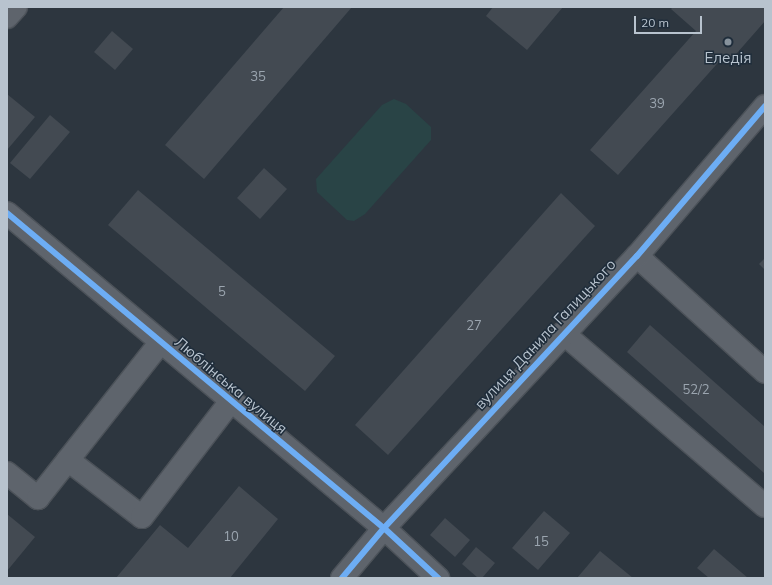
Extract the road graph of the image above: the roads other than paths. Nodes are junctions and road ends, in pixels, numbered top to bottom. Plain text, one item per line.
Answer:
1 (16, 7) edge
2 (7, 18) edge
3 (765, 106) edge
4 (7, 213) edge
5 (637, 256) junction
6 (563, 333) junction
7 (160, 343) junction
8 (765, 372) edge
9 (231, 401) junction
10 (68, 460) junction
11 (7, 473) edge
12 (765, 506) edge
13 (384, 528) junction
14 (342, 578) edge
15 (438, 578) edge

1 - 2 street
3 - 5 street, вулиця Данила Галицького
4 - 7 street, Люблінська вулиця
5 - 6 street, вулиця Данила Галицького
5 - 8 street
6 - 12 street
6 - 13 street, вулиця Данила Галицького
7 - 9 street, Люблінська вулиця
7 - 10 street
9 - 10 street
9 - 13 street, Люблінська вулиця
10 - 11 street
13 - 14 street, вулиця Данила Галицького
13 - 15 street, Люблінська вулиця

